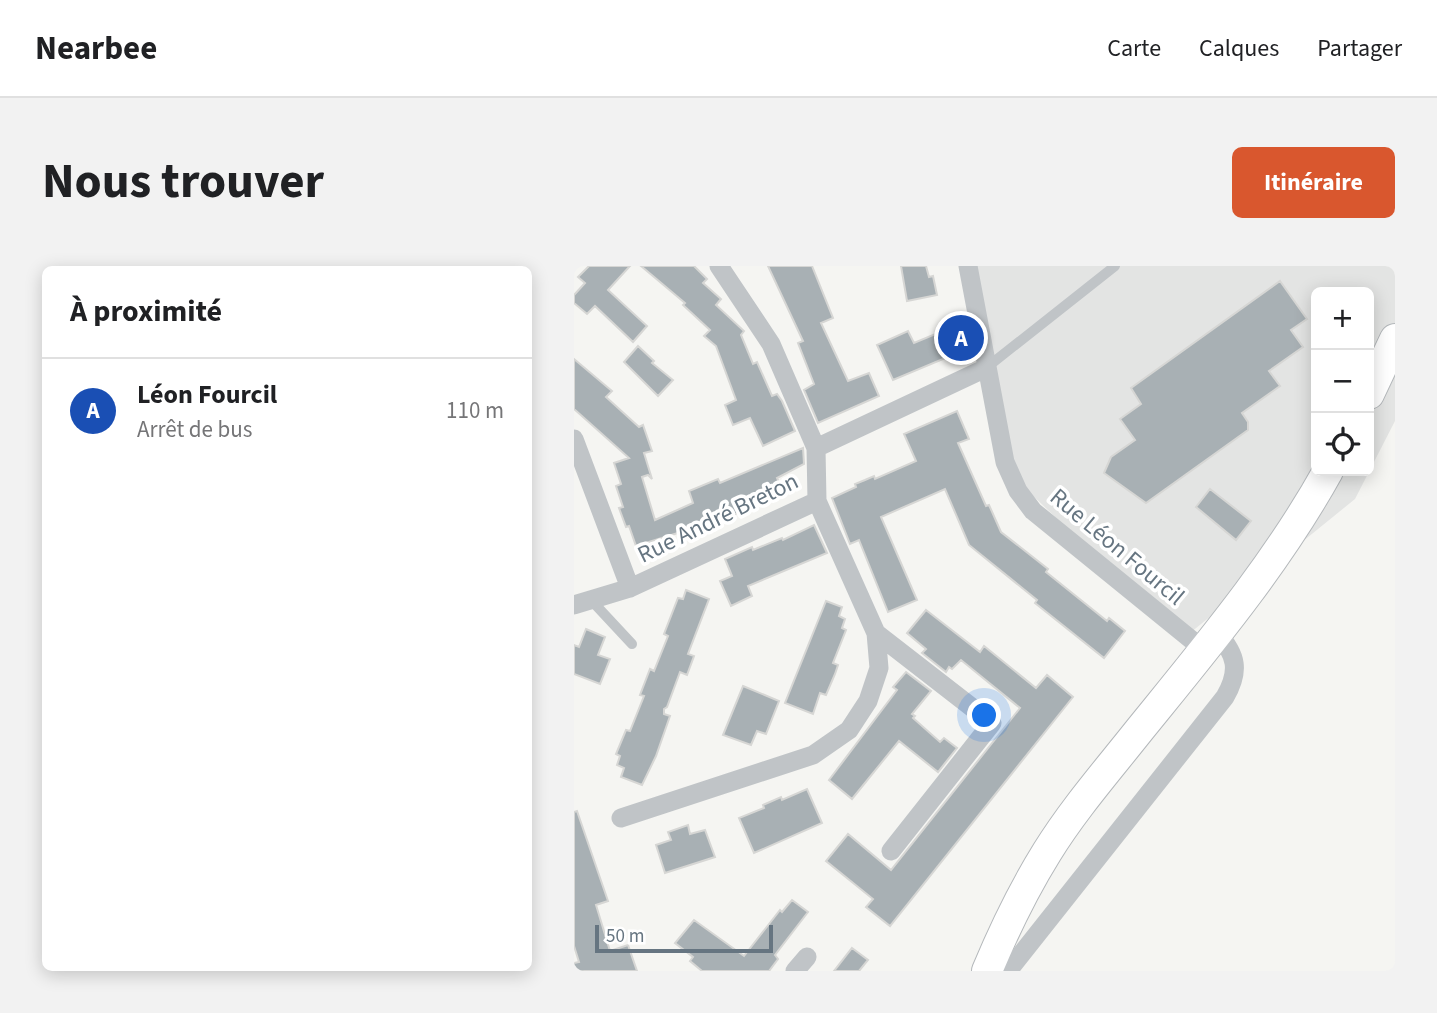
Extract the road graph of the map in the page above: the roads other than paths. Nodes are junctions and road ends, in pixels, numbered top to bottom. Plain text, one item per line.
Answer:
1 (719, 266) edge
2 (968, 266) edge
3 (1115, 266) edge
4 (1395, 339) edge
5 (986, 368) junction
6 (1374, 383) edge
7 (574, 439) edge
8 (816, 448) junction
9 (1325, 476) edge
10 (817, 501) junction
11 (631, 587) junction
12 (582, 602) edge
13 (876, 633) junction
14 (1210, 642) junction
15 (632, 644) dead end
16 (621, 818) dead end
17 (891, 851) dead end
18 (987, 971) edge
19 (1008, 971) edge

1 - 8 street
2 - 5 street, Rue Léon Fourcil
3 - 5 lane
4 - 6 main road
5 - 8 street, Rue André Breton
5 - 14 street, Rue Léon Fourcil
7 - 11 street
8 - 10 street, Rue André Breton
9 - 14 main road
10 - 11 street, Rue André Breton
10 - 13 street
11 - 12 street, Rue André Breton
12 - 15 lane
13 - 16 street
13 - 17 street
14 - 18 main road
14 - 19 street

